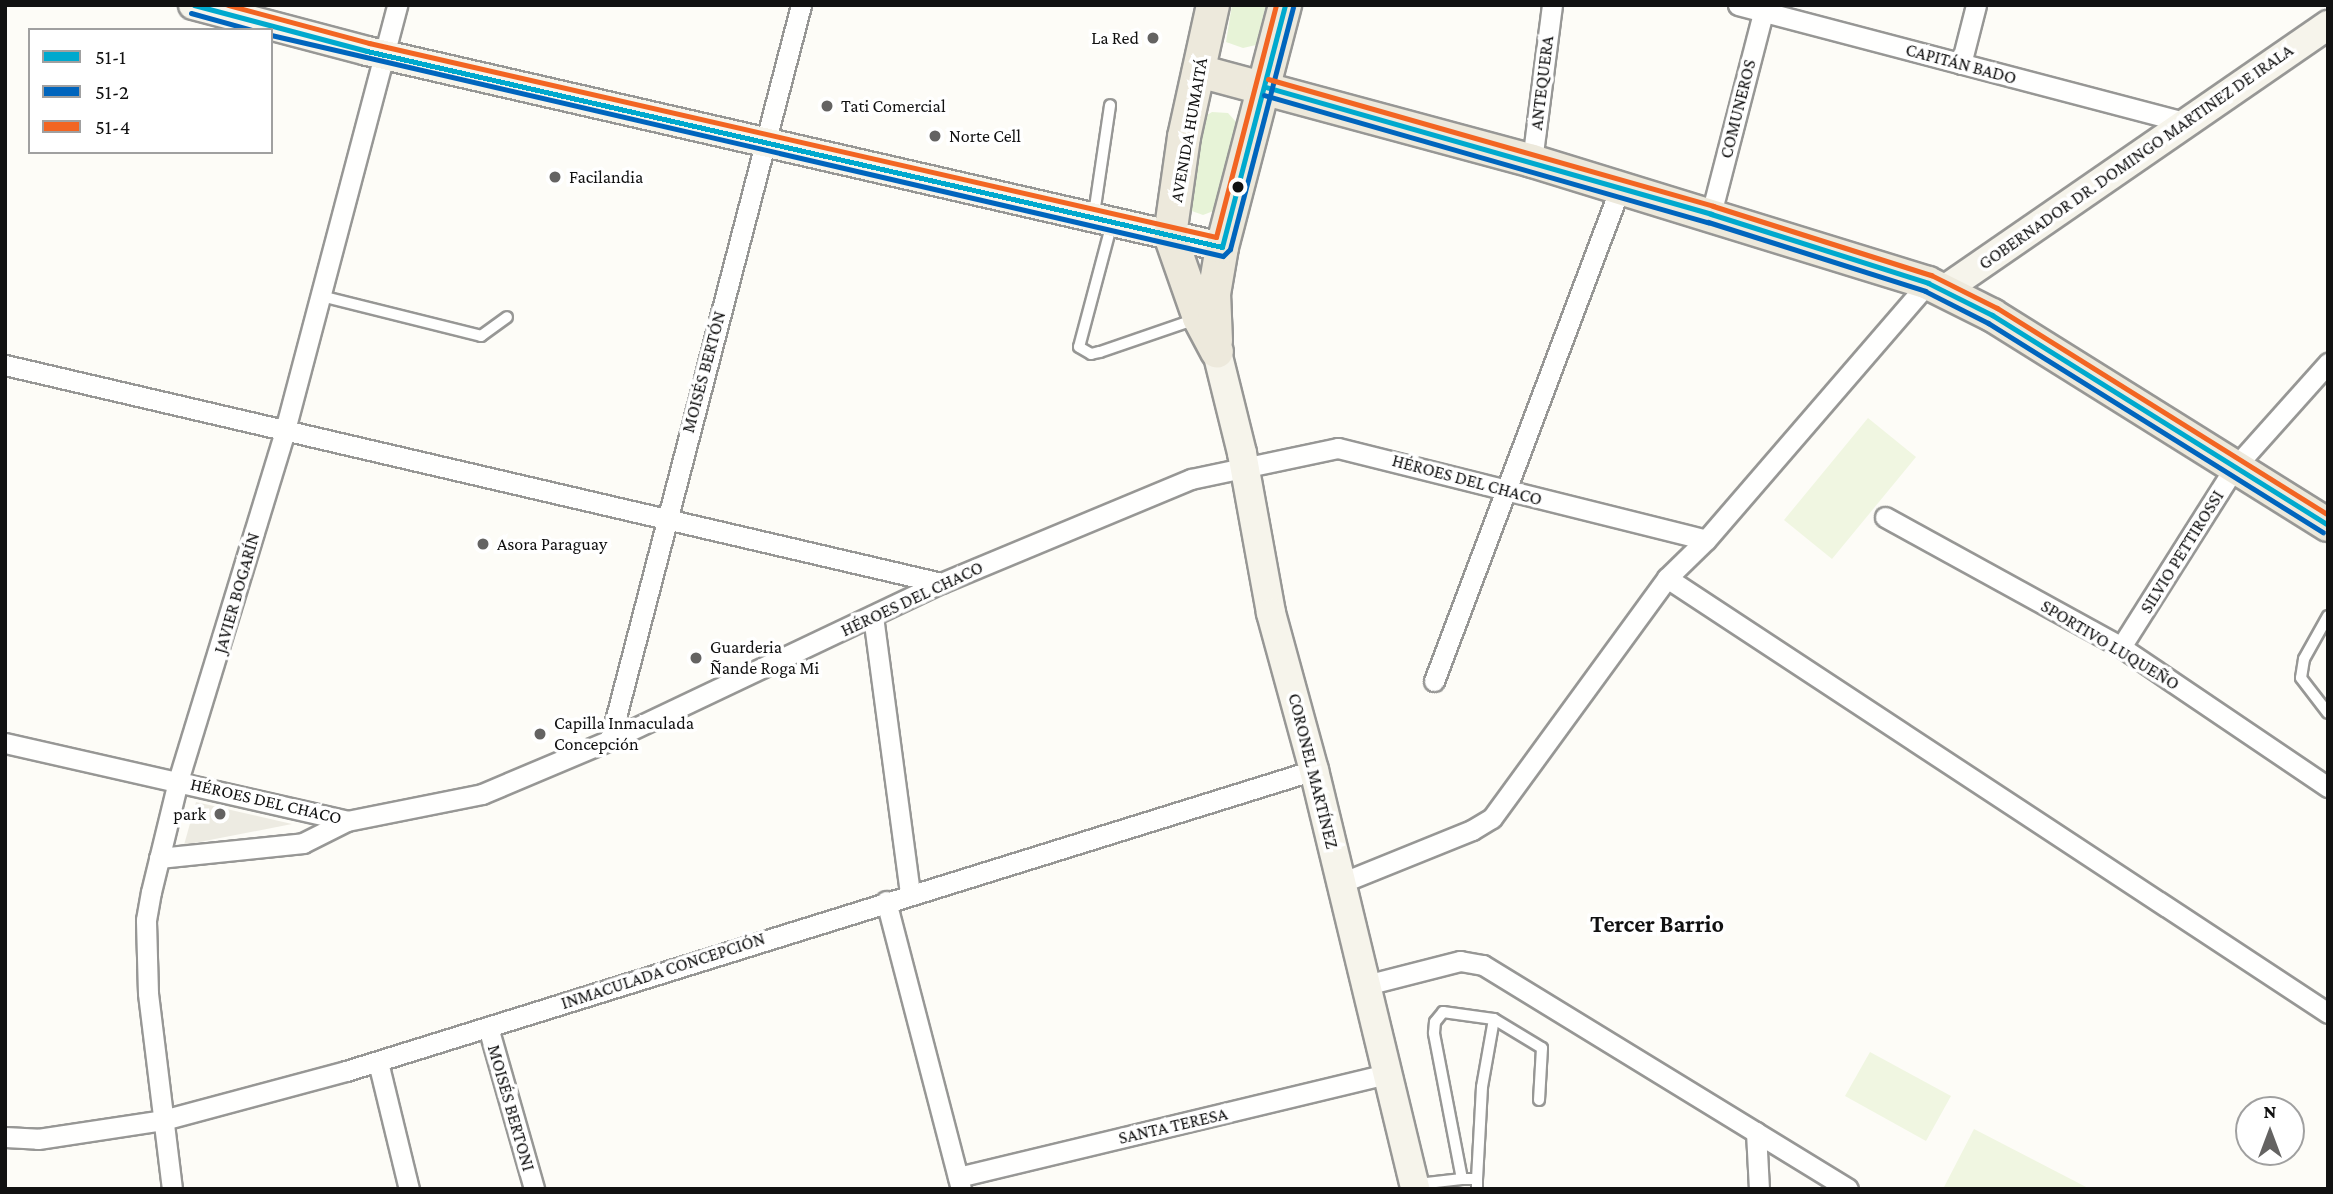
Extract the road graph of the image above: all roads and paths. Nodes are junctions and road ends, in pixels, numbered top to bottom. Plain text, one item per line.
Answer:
1 (193, 5) edge
2 (397, 5) edge
3 (802, 5) edge
4 (1213, 5) edge
5 (1285, 5) edge
6 (1552, 5) edge
7 (1738, 5) edge
8 (1976, 5) edge
9 (1764, 9) edge
10 (2326, 31) edge
11 (384, 55) junction
12 (1961, 64) junction
13 (1199, 71) junction
14 (1266, 87) junction
15 (1110, 105) dead end
16 (2184, 122) junction
17 (765, 142) junction
18 (1532, 161) junction
19 (1620, 188) junction
20 (1711, 214) junction
21 (1103, 220) junction
22 (1170, 236) junction
23 (1222, 247) junction
24 (1936, 286) junction
25 (321, 296) junction
26 (507, 317) dead end
27 (1199, 318) junction
28 (1217, 352) junction
29 (2328, 363) edge
30 (5, 365) edge
31 (285, 430) junction
32 (2235, 467) junction
33 (1244, 470) junction
34 (1504, 492) junction
35 (1885, 517) dead end
36 (665, 519) junction
37 (2328, 525) edge
38 (1706, 540) junction
39 (1667, 578) junction
40 (940, 583) junction
41 (873, 616) junction
42 (2328, 616) edge
43 (2121, 647) junction
44 (1434, 681) dead end
45 (2328, 713) edge
46 (610, 740) junction
47 (5, 743) edge
48 (1314, 770) junction
49 (178, 781) junction
50 (2328, 787) edge
51 (347, 821) junction
52 (159, 858) junction
53 (1341, 883) junction
54 (910, 892) junction
55 (886, 901) junction
56 (1366, 985) junction
57 (2328, 1013) edge
58 (1494, 1019) junction
59 (488, 1027) junction
60 (378, 1062) junction
61 (1387, 1074) junction
62 (1539, 1100) dead end
63 (163, 1120) junction
64 (1756, 1132) junction
65 (5, 1137) edge
66 (1462, 1179) junction
67 (960, 1183) edge
68 (1477, 1184) edge
69 (1414, 1187) edge
70 (172, 1189) edge
71 (409, 1189) edge
72 (534, 1189) edge
73 (1759, 1189) edge
74 (1849, 1189) edge

1 - 11 street
2 - 11 street, JAVIER BOGARÍN
3 - 17 street, MOISÉS BERTÓN
4 - 13 main road, AVENIDA HUMAITÁ
5 - 14 main road
6 - 18 street, ANTEQUERA
7 - 9 street, CAPITÁN BADO
8 - 12 street
9 - 12 street, CAPITÁN BADO
9 - 20 street, COMUNEROS
10 - 16 street, GOBERNADOR DR. DOMINGO MARTINEZ DE IRALA
11 - 17 street
11 - 25 street, JAVIER BOGARÍN
12 - 16 street, CAPITÁN BADO
13 - 14 main road
13 - 22 main road, AVENIDA HUMAITÁ
14 - 18 main road
14 - 23 main road
15 - 21 lane
16 - 24 street, GOBERNADOR DR. DOMINGO MARTINEZ DE IRALA
17 - 21 street
17 - 36 street, MOISÉS BERTÓN
18 - 19 main road
19 - 20 main road
19 - 34 street
20 - 24 main road
21 - 22 street
21 - 27 lane
22 - 23 street
22 - 27 main road, AVENIDA HUMAITÁ
23 - 28 main road
24 - 32 main road
24 - 38 street
25 - 26 lane
25 - 31 street, JAVIER BOGARÍN
27 - 28 main road, AVENIDA HUMAITÁ
28 - 33 street, CORONEL MARTÍNEZ
29 - 32 street, SILVIO PETTIROSSI
30 - 31 street
31 - 36 street
31 - 49 street, JAVIER BOGARÍN
32 - 37 main road
32 - 43 street, SILVIO PETTIROSSI
33 - 34 street, HÉROES DEL CHACO
33 - 40 street, HÉROES DEL CHACO
33 - 48 street, CORONEL MARTÍNEZ
34 - 38 street, HÉROES DEL CHACO
34 - 44 street
35 - 43 street, SPORTIVO LUQUEÑO
36 - 40 street
36 - 46 street, MOISÉS BERTÓN
38 - 39 street
39 - 53 street
39 - 57 street
40 - 41 street, HÉROES DEL CHACO
41 - 46 street, HÉROES DEL CHACO
41 - 54 street
42 - 45 lane
43 - 50 street, SPORTIVO LUQUEÑO
46 - 51 street, HÉROES DEL CHACO
47 - 49 street, HÉROES DEL CHACO
48 - 53 street, CORONEL MARTÍNEZ
48 - 54 street, INMACULADA CONCEPCIÓN
49 - 51 street, HÉROES DEL CHACO
49 - 52 street, JAVIER BOGARÍN
51 - 52 street
52 - 63 street, JAVIER BOGARÍN
53 - 56 street, CORONEL MARTÍNEZ
54 - 55 street, INMACULADA CONCEPCIÓN
55 - 59 street, INMACULADA CONCEPCIÓN
55 - 67 street
56 - 61 street, CORONEL MARTÍNEZ
56 - 64 street
58 - 62 lane
58 - 66 lane
58 - 68 lane
59 - 60 street, INMACULADA CONCEPCIÓN
59 - 72 street, MOISÉS BERTONI
60 - 63 street, INMACULADA CONCEPCIÓN
60 - 71 street
61 - 67 street, SANTA TERESA
61 - 69 street, CORONEL MARTÍNEZ
63 - 65 street, INMACULADA CONCEPCIÓN
63 - 70 street, JAVIER BOGARÍN
64 - 73 street
64 - 74 street
66 - 68 lane
66 - 69 lane

